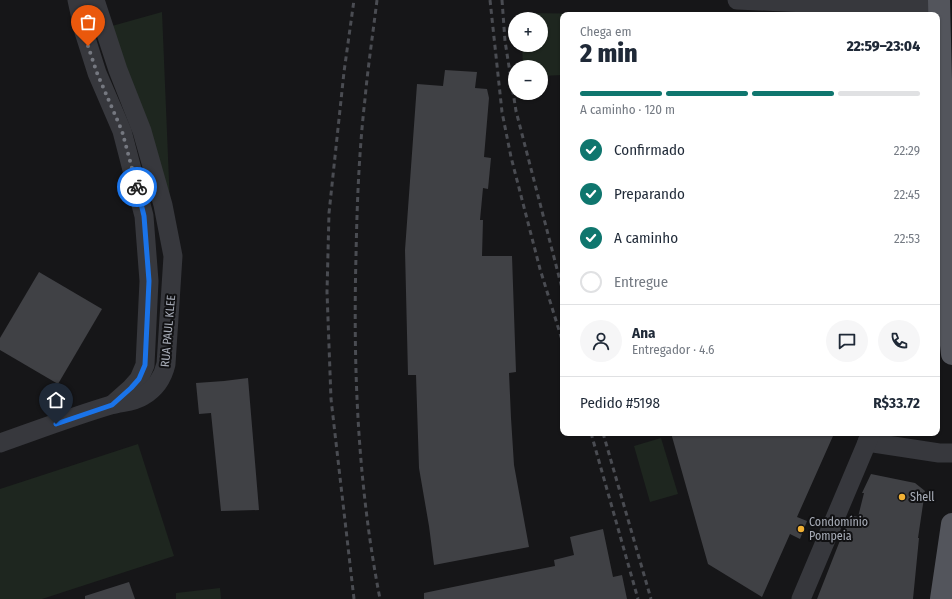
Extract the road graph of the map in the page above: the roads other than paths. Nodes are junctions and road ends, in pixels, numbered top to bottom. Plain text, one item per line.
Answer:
1 (77, 0) edge
2 (95, 0) edge
3 (737, 0) edge
4 (784, 1) edge
5 (939, 4) edge
6 (940, 21) edge
7 (946, 121) edge
8 (941, 251) edge
9 (951, 341) edge
10 (112, 405) junction
11 (869, 437) edge
12 (0, 443) edge
13 (952, 454) edge
14 (952, 524) edge
15 (801, 599) edge
16 (941, 599) edge

1 - 10 street, RUA PAUL KLEE
2 - 10 street, RUA PAUL KLEE
3 - 4 street
4 - 5 street
6 - 7 main road
7 - 8 main road
8 - 9 main road
10 - 12 street
11 - 13 street
11 - 15 street
14 - 16 main road

